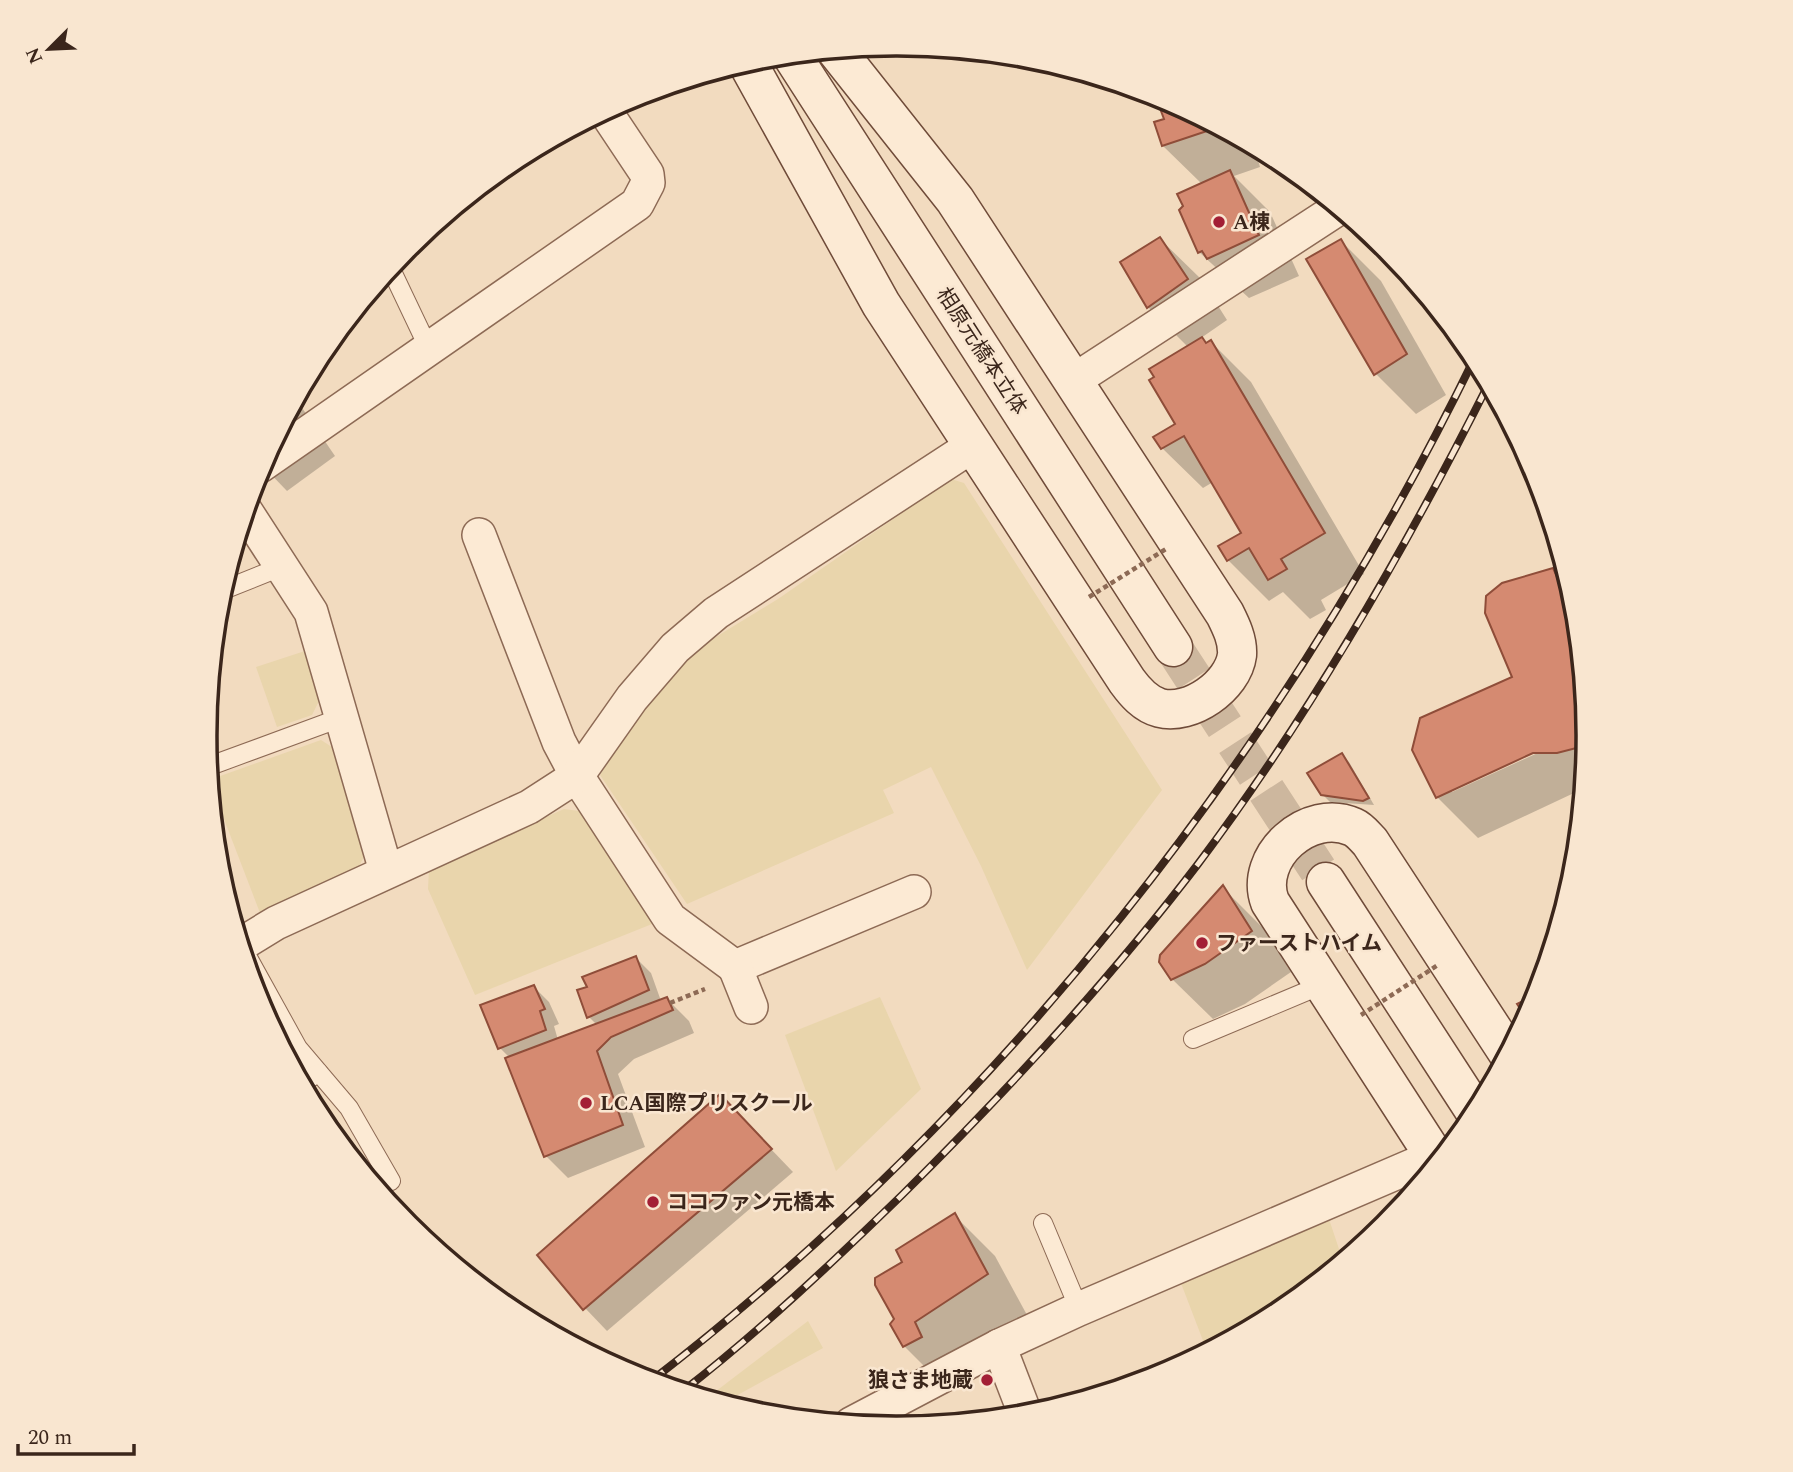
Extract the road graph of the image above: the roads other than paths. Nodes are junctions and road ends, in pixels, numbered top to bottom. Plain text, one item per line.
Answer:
1 (842, 58) edge
2 (797, 64) edge
3 (752, 72) edge
4 (611, 119) edge
5 (1331, 213) edge
6 (395, 277) edge
7 (429, 349) junction
8 (1073, 381) junction
9 (972, 446) junction
10 (279, 453) edge
11 (252, 521) edge
12 (479, 535) dead end
13 (281, 567) junction
14 (234, 585) edge
15 (1173, 647) tunnel mouth
16 (343, 717) junction
17 (218, 763) edge
18 (577, 776) junction
19 (386, 872) junction
20 (1326, 882) tunnel mouth
21 (914, 892) dead end
22 (249, 940) edge
23 (735, 967) junction
24 (1324, 984) junction
25 (266, 989) edge
26 (751, 1007) dead end
27 (1193, 1039) dead end
28 (1502, 1044) edge
29 (319, 1073) junction
30 (309, 1078) edge
31 (1469, 1102) edge
32 (1433, 1153) edge
33 (1424, 1164) edge
34 (391, 1181) dead end
35 (1043, 1223) dead end
36 (1079, 1309) junction
37 (999, 1346) junction
38 (1021, 1404) edge
39 (867, 1415) edge

1 - 8 street
2 - 15 street, 相原元橋本立体
3 - 9 street
4 - 7 street
5 - 8 street
6 - 7 lane
7 - 10 street
8 - 9 street
9 - 18 street
11 - 13 street
12 - 18 street
13 - 14 lane
13 - 16 street
16 - 17 lane
16 - 19 street
18 - 19 street
18 - 23 street
19 - 22 street
20 - 31 street
21 - 23 street
23 - 26 street
24 - 27 lane
24 - 28 street
24 - 32 street
25 - 29 lane
29 - 30 lane
29 - 34 lane
33 - 36 street
35 - 36 lane
36 - 37 street
37 - 38 street
37 - 39 street

